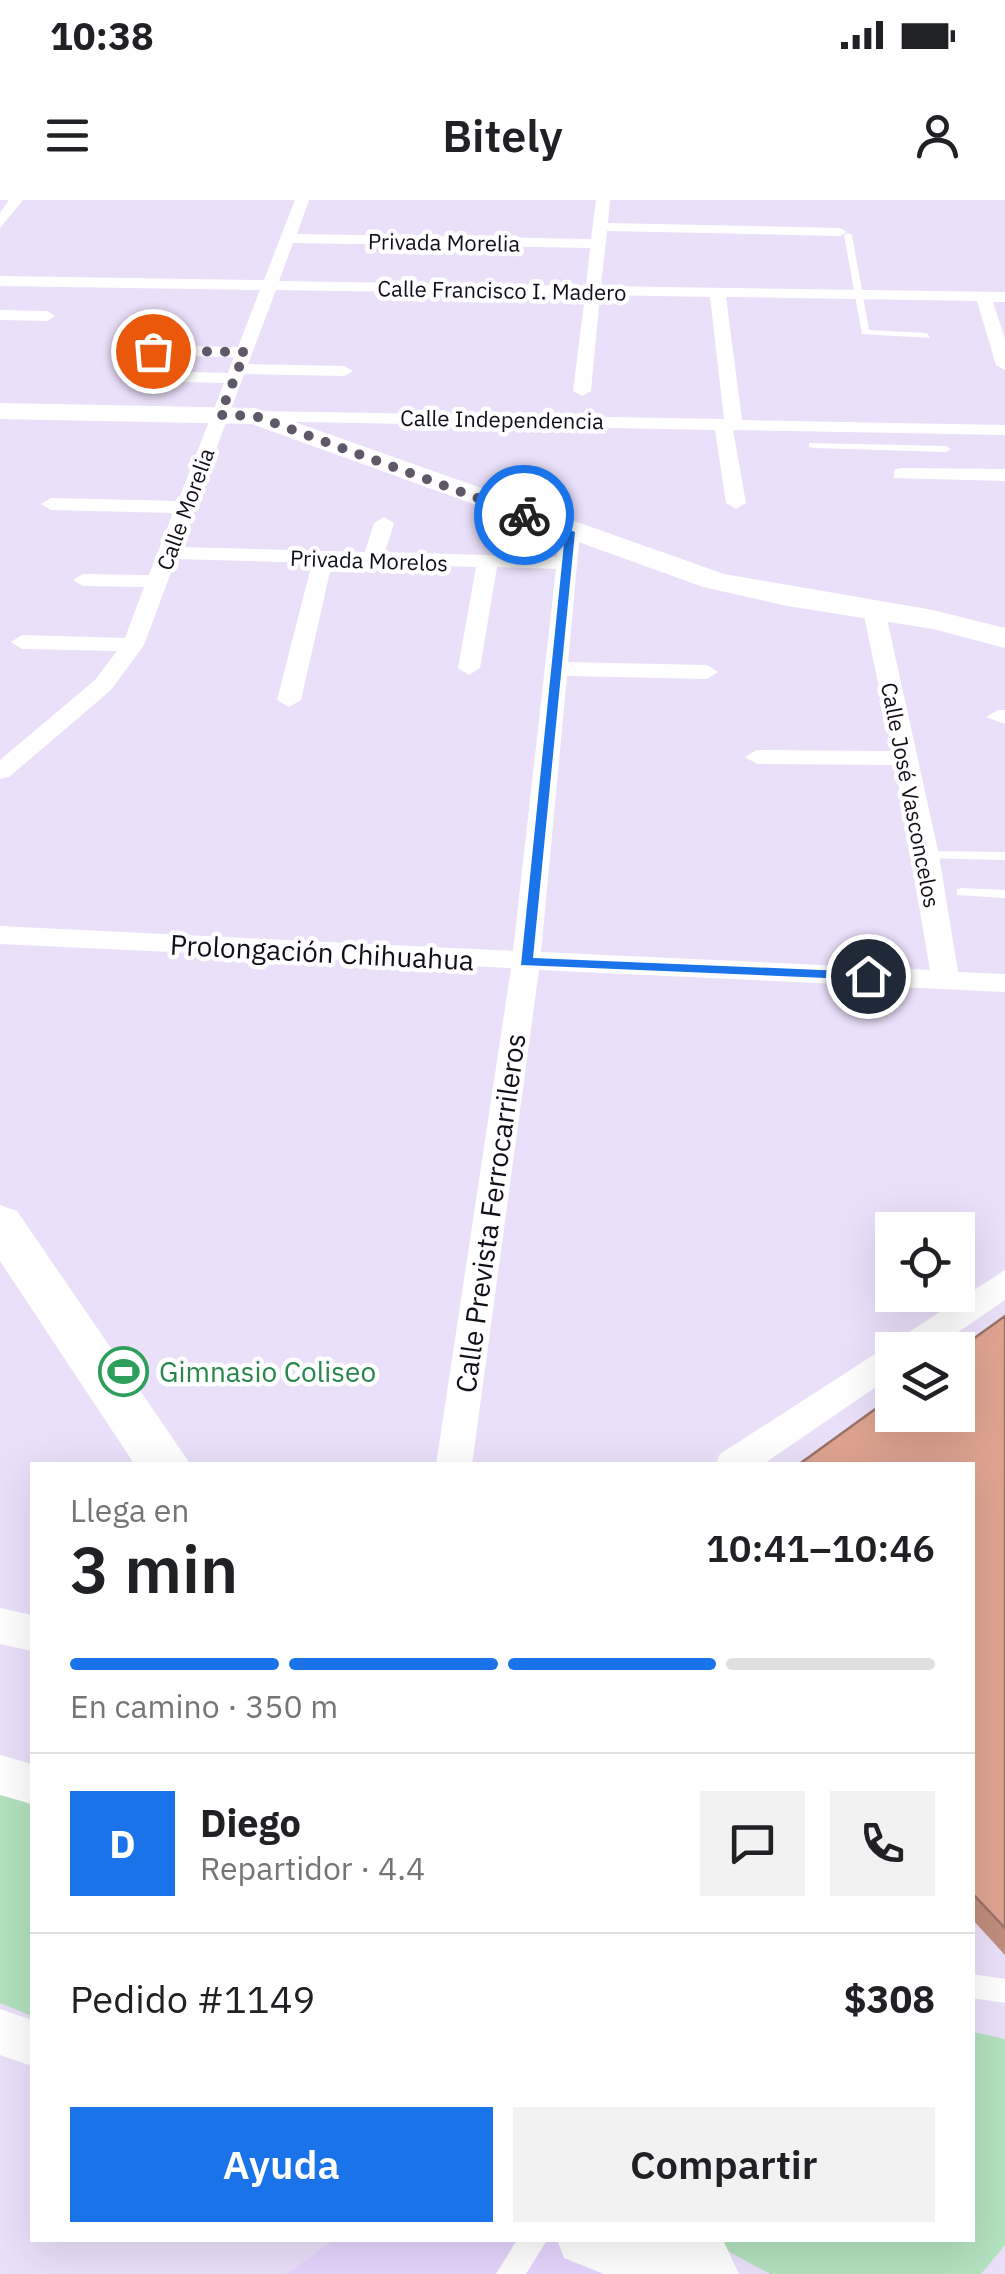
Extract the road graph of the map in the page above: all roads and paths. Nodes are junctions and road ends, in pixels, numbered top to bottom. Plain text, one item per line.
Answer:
1 (16, 200) edge
2 (302, 200) edge
3 (603, 200) edge
4 (0, 224) edge
5 (604, 227) junction
6 (844, 234) joint
7 (288, 238) junction
8 (601, 244) junction
9 (0, 265) edge
10 (54, 265) dead end
11 (0, 281) edge
12 (269, 286) junction
13 (593, 292) junction
14 (718, 294) junction
15 (859, 295) junction
16 (983, 296) junction
17 (1005, 297) edge
18 (0, 315) edge
19 (47, 316) dead end
20 (928, 336) dead end
21 (122, 350) dead end
22 (1005, 365) edge
23 (239, 366) junction
24 (344, 371) dead end
25 (153, 376) dead end
26 (582, 391) dead end
27 (0, 411) edge
28 (220, 415) junction
29 (255, 416) junction
30 (728, 425) junction
31 (877, 426) junction
32 (1005, 430) edge
33 (813, 445) dead end
34 (881, 448) junction
35 (946, 449) dead end
36 (901, 474) dead end
37 (1005, 475) edge
38 (736, 503) dead end
39 (51, 504) dead end
40 (187, 506) junction
41 (384, 523) dead end
42 (570, 532) junction
43 (171, 553) junction
44 (323, 558) junction
45 (373, 560) junction
46 (566, 563) junction
47 (487, 564) junction
48 (84, 580) dead end
49 (158, 582) junction
50 (874, 610) junction
51 (1005, 638) edge
52 (22, 642) dead end
53 (134, 645) junction
54 (469, 668) dead end
55 (559, 669) junction
56 (707, 672) dead end
57 (289, 700) dead end
58 (757, 757) dead end
59 (906, 758) junction
60 (0, 772) edge
61 (926, 854) junction
62 (1005, 856) edge
63 (962, 892) dead end
64 (1005, 894) edge
65 (0, 936) edge
66 (526, 962) junction
67 (945, 980) junction
68 (1005, 982) edge
69 (0, 1224) edge
70 (1005, 1283) edge
71 (932, 1332) edge
72 (875, 1369) edge
73 (162, 1462) edge
74 (454, 1462) edge
75 (737, 1462) edge
76 (0, 1626) edge
77 (30, 1634) edge
78 (0, 1775) edge
79 (30, 1783) edge
80 (975, 1987) edge
81 (1005, 1992) edge
82 (0, 2032) edge
83 (30, 2042) edge
84 (531, 2242) edge
85 (587, 2242) edge
86 (681, 2242) edge
87 (510, 2274) edge
88 (666, 2274) edge
89 (702, 2274) edge

1 - 4 street
2 - 7 street, Calle Morelia
3 - 5 street
5 - 6 street
5 - 8 street
6 - 15 lane
7 - 8 street, Privada Morelia
7 - 12 street, Calle Morelia
8 - 13 street
9 - 10 street
11 - 12 street, Calle Francisco I. Madero
12 - 13 street, Calle Francisco I. Madero
12 - 23 street, Calle Morelia
13 - 14 street, Calle Francisco I. Madero
13 - 26 street
14 - 15 street, Calle Francisco I. Madero
14 - 30 street
15 - 16 street, Calle Francisco I. Madero
15 - 20 lane
16 - 17 street, Calle Francisco I. Madero
16 - 22 street
18 - 19 street
21 - 23 street
23 - 24 street
23 - 25 street
23 - 28 street, Calle Morelia
27 - 28 main road, Calle Independencia
28 - 29 main road, Calle Independencia
28 - 40 street, Calle Morelia
29 - 30 street, Calle Independencia
29 - 42 main road
30 - 31 street, Calle Independencia
30 - 38 street
31 - 32 street, Calle Independencia
31 - 34 lane
33 - 34 lane
34 - 35 lane
36 - 37 street
39 - 40 street
40 - 43 street, Calle Morelia
41 - 45 street
42 - 46 street
42 - 50 main road
43 - 44 street, Privada Morelos
43 - 49 street, Calle Morelia
44 - 45 street, Privada Morelos
44 - 57 street
45 - 47 street, Privada Morelos
46 - 47 street, Privada Morelos
46 - 55 street
47 - 54 street
48 - 49 street
49 - 53 street, Calle Morelia
50 - 51 main road
50 - 59 street, Calle José Vasconcelos
52 - 53 street
53 - 60 street, Calle Morelia
55 - 56 street
55 - 66 street
58 - 59 street
59 - 61 street, Calle José Vasconcelos
61 - 62 lane
61 - 67 street, Calle José Vasconcelos
63 - 64 lane
65 - 66 street, Prolongación Chihuahua
66 - 67 street, Prolongación Chihuahua
66 - 74 street, Calle Prevista Ferrocarrileros
67 - 68 street, Prolongación Chihuahua
69 - 73 main road
70 - 71 street
72 - 75 street
76 - 77 street
78 - 79 street
80 - 81 lane
82 - 83 street
84 - 87 lane
85 - 88 street
86 - 89 main road

